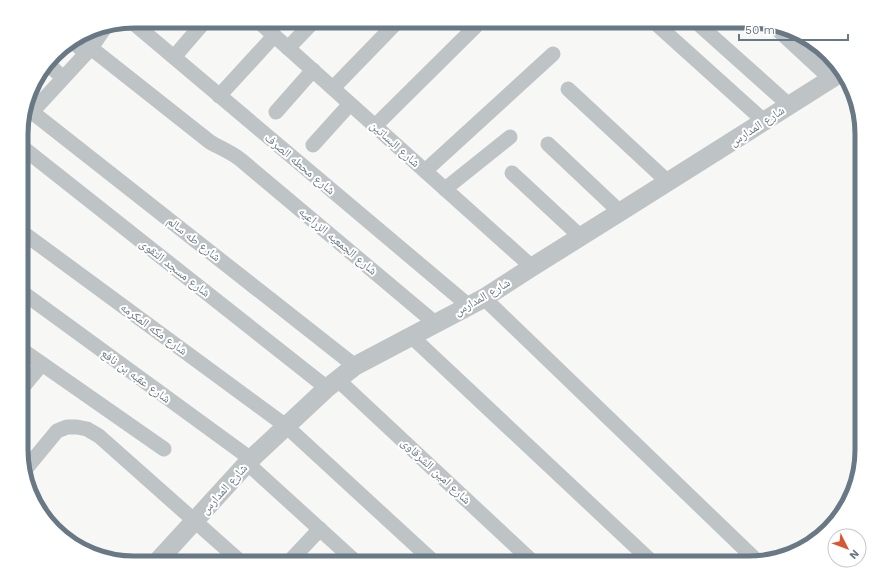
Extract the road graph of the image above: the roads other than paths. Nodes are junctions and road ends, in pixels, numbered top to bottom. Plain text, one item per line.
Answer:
1 (138, 28) edge
2 (199, 28) edge
3 (265, 28) edge
4 (307, 28) edge
5 (391, 28) edge
6 (474, 28) edge
7 (661, 28) edge
8 (703, 28) edge
9 (781, 33) edge
10 (101, 34) edge
11 (274, 36) junction
12 (78, 44) edge
13 (288, 48) junction
14 (89, 51) junction
15 (554, 54) dead end
16 (174, 57) junction
17 (52, 67) edge
18 (313, 70) junction
19 (836, 75) edge
20 (63, 78) junction
21 (333, 88) junction
22 (568, 89) dead end
23 (219, 96) junction
24 (350, 104) junction
25 (789, 105) junction
26 (31, 110) edge
27 (276, 112) dead end
28 (30, 116) edge
29 (764, 121) junction
30 (375, 126) junction
31 (510, 137) dead end
32 (548, 144) dead end
33 (313, 145) dead end
34 (28, 153) edge
35 (425, 171) junction
36 (512, 173) dead end
37 (668, 182) junction
38 (445, 189) junction
39 (620, 212) junction
40 (28, 236) edge
41 (581, 237) junction
42 (532, 267) junction
43 (28, 296) edge
44 (477, 302) junction
45 (435, 323) junction
46 (411, 336) junction
47 (28, 354) edge
48 (42, 364) junction
49 (355, 366) junction
50 (28, 381) edge
51 (333, 384) junction
52 (286, 426) junction
53 (164, 450) dead end
54 (249, 461) junction
55 (29, 465) edge
56 (195, 521) junction
57 (320, 529) junction
58 (162, 556) edge
59 (234, 556) edge
60 (295, 556) edge
61 (349, 556) edge
62 (427, 556) edge
63 (526, 556) edge
64 (647, 556) edge
65 (752, 556) edge

1 - 16 street, شارع محطه الصرف
2 - 16 street
3 - 11 street, شارع البساتين
4 - 13 street
5 - 21 street
6 - 30 street
7 - 29 street
8 - 25 street
9 - 19 street
10 - 14 street
11 - 13 street, شارع البساتين
11 - 23 street
12 - 14 street, شارع الجمعيه الزراعيه
13 - 18 street, شارع البساتين
14 - 20 street
14 - 45 street, شارع الجمعيه الزراعيه
15 - 35 street
16 - 23 street, شارع محطه الصرف
17 - 20 street
18 - 21 street, شارع البساتين
18 - 27 street
19 - 25 street, شارع المدارس
20 - 26 street
21 - 24 street, شارع البساتين
22 - 37 street
23 - 44 street, شارع محطه الصرف
24 - 30 street, شارع البساتين
24 - 33 street
25 - 29 street, شارع المدارس
28 - 49 street, شارع طه سالم
29 - 37 street, شارع المدارس
30 - 35 street, شارع البساتين
31 - 38 street
32 - 39 street
34 - 51 street, شارع مسجد التقوى
35 - 38 street, شارع البساتين
36 - 41 street
37 - 39 street, شارع المدارس
38 - 42 street, شارع البساتين
39 - 41 street, شارع المدارس
40 - 52 street, شارع مكه المكرمه
41 - 42 street, شارع المدارس
42 - 44 street, شارع المدارس
43 - 54 street, شارع عقبه بن نافع
44 - 45 street, شارع المدارس
44 - 65 street, شارع محطه الصرف
45 - 46 street, شارع المدارس
46 - 49 street, شارع المدارس
46 - 64 street
47 - 48 street
48 - 50 street
48 - 53 street
49 - 51 street, شارع المدارس
51 - 52 street, شارع المدارس
51 - 63 street, شارع امين الشرقاوى
52 - 54 street, شارع المدارس
52 - 62 street, شارع مكه المكرمه
54 - 56 street, شارع المدارس
54 - 57 street, شارع عقبه بن نافع
55 - 56 street
56 - 58 street, شارع المدارس
56 - 59 street
57 - 60 street
57 - 61 street, شارع عقبه بن نافع

